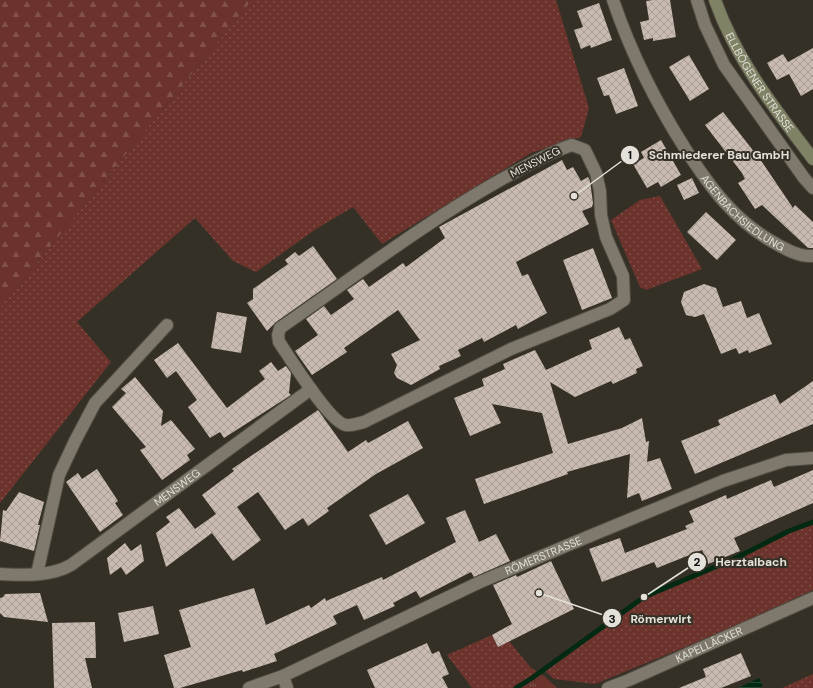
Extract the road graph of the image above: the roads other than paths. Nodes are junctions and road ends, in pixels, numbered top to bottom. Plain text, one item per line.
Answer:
1 (613, 0) edge
2 (697, 0) edge
3 (715, 0) edge
4 (813, 159) edge
5 (813, 188) edge
6 (813, 256) edge
7 (167, 325) dead end
8 (311, 389) junction
9 (813, 458) edge
10 (0, 574) edge
11 (37, 574) junction
12 (812, 602) edge
13 (283, 676) junction
14 (250, 688) edge
15 (287, 688) edge
16 (608, 688) edge

1 - 6 street, AGENBACHSIEDLUNG
2 - 5 street
3 - 4 main road, ELLBÖGENER STRASSE
7 - 11 street
8 - 8 street, MENSWEG
8 - 11 street, MENSWEG
9 - 13 street, RÖMERSTRASSE
10 - 11 street, MENSWEG
12 - 16 street, KAPELLÄCKER
13 - 14 street, RÖMERSTRASSE
13 - 15 street

